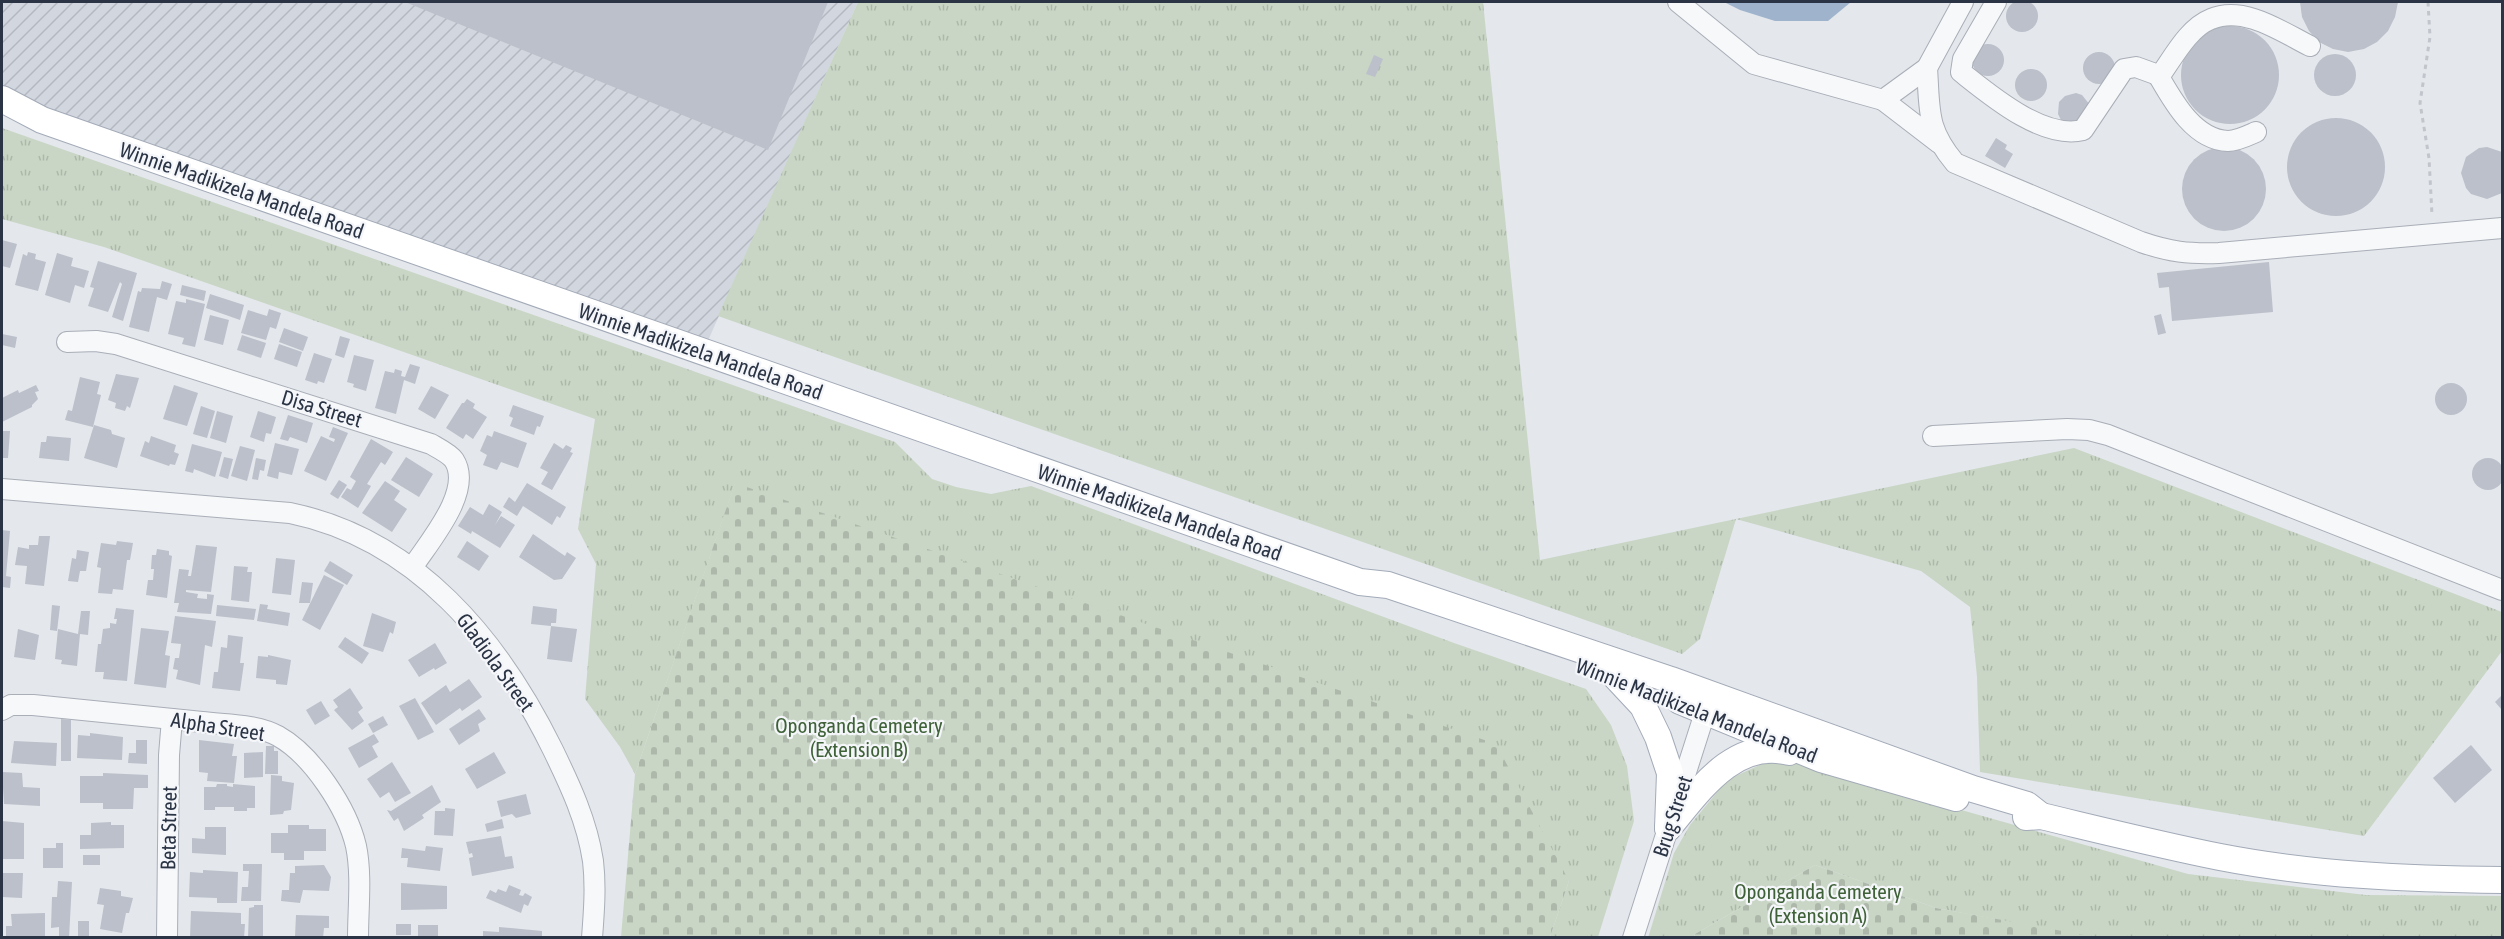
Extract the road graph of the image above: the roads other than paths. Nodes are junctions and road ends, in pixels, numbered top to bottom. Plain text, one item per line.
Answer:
1 (1678, 2) edge
2 (1963, 2) edge
3 (1996, 2) edge
4 (2310, 46) dead end
5 (1927, 68) junction
6 (2159, 77) junction
7 (2, 99) edge
8 (1882, 100) junction
9 (2, 114) edge
10 (42, 120) junction
11 (2256, 132) dead end
12 (1939, 143) junction
13 (2502, 228) edge
14 (67, 342) dead end
15 (1933, 436) dead end
16 (2, 489) edge
17 (412, 568) junction
18 (1360, 582) junction
19 (2502, 590) edge
20 (1615, 676) junction
21 (1708, 703) junction
22 (2, 710) edge
23 (172, 718) junction
24 (1821, 759) junction
25 (2041, 816) junction
26 (1668, 828) junction
27 (2502, 880) edge
28 (167, 938) edge
29 (358, 938) edge
30 (592, 938) edge
31 (1634, 938) edge

1 - 8 street
2 - 5 street
3 - 6 street
4 - 6 street
5 - 8 street
5 - 12 street
6 - 11 street
7 - 10 main road, Winnie Madikizela Mandela Road
8 - 12 street
9 - 10 main road, Winnie Madikizela Mandela Road
10 - 18 main road, Winnie Madikizela Mandela Road
12 - 13 street
14 - 17 street, Disa Street
15 - 19 street
16 - 17 street, Gladiola Street
17 - 30 street, Gladiola Street
18 - 20 main road, Winnie Madikizela Mandela Road
18 - 21 main road, Winnie Madikizela Mandela Road
20 - 21 main road, Winnie Madikizela Mandela Road
20 - 26 main road
21 - 24 main road, Winnie Madikizela Mandela Road
21 - 25 main road, Winnie Madikizela Mandela Road
21 - 26 street, Brug Street
22 - 23 street, Alpha Street
23 - 28 street, Beta Street
23 - 29 street, Alpha Street
24 - 25 main road, Winnie Madikizela Mandela Road
24 - 26 main road
25 - 27 main road, Winnie Madikizela Mandela Road
26 - 31 street, Brug Street

